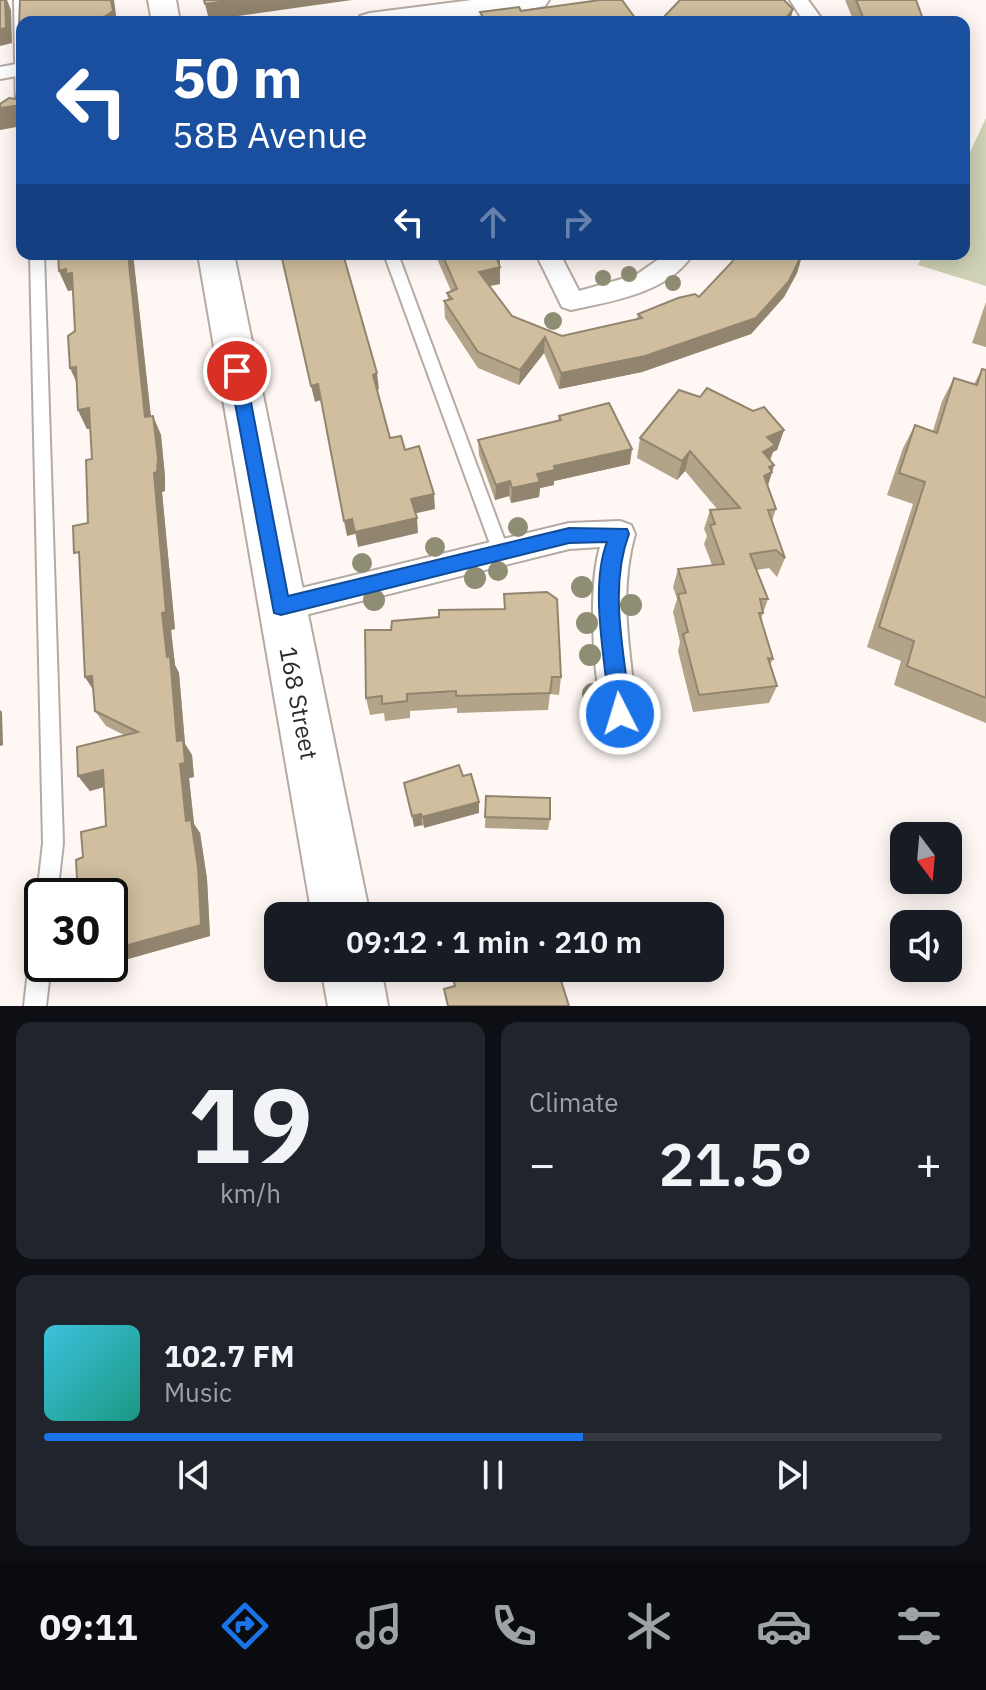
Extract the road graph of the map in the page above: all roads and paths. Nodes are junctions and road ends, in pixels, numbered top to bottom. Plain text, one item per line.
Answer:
1 (535, 0) edge
2 (16, 3) edge
3 (442, 16) edge
4 (14, 71) edge
5 (37, 260) edge
6 (217, 260) edge
7 (393, 260) edge
8 (551, 260) edge
9 (673, 260) edge
10 (501, 552) junction
11 (281, 607) junction
12 (620, 714) dead end
13 (49, 878) edge
14 (338, 902) edge
15 (38, 982) edge
16 (354, 982) edge
17 (35, 1006) edge
18 (358, 1006) edge

1 - 3 main road
2 - 4 lane
5 - 13 lane
6 - 11 main road, 168 Street
7 - 10 lane
8 - 9 street
10 - 11 street
10 - 12 street
11 - 14 main road, 168 Street
15 - 17 lane
16 - 18 main road

